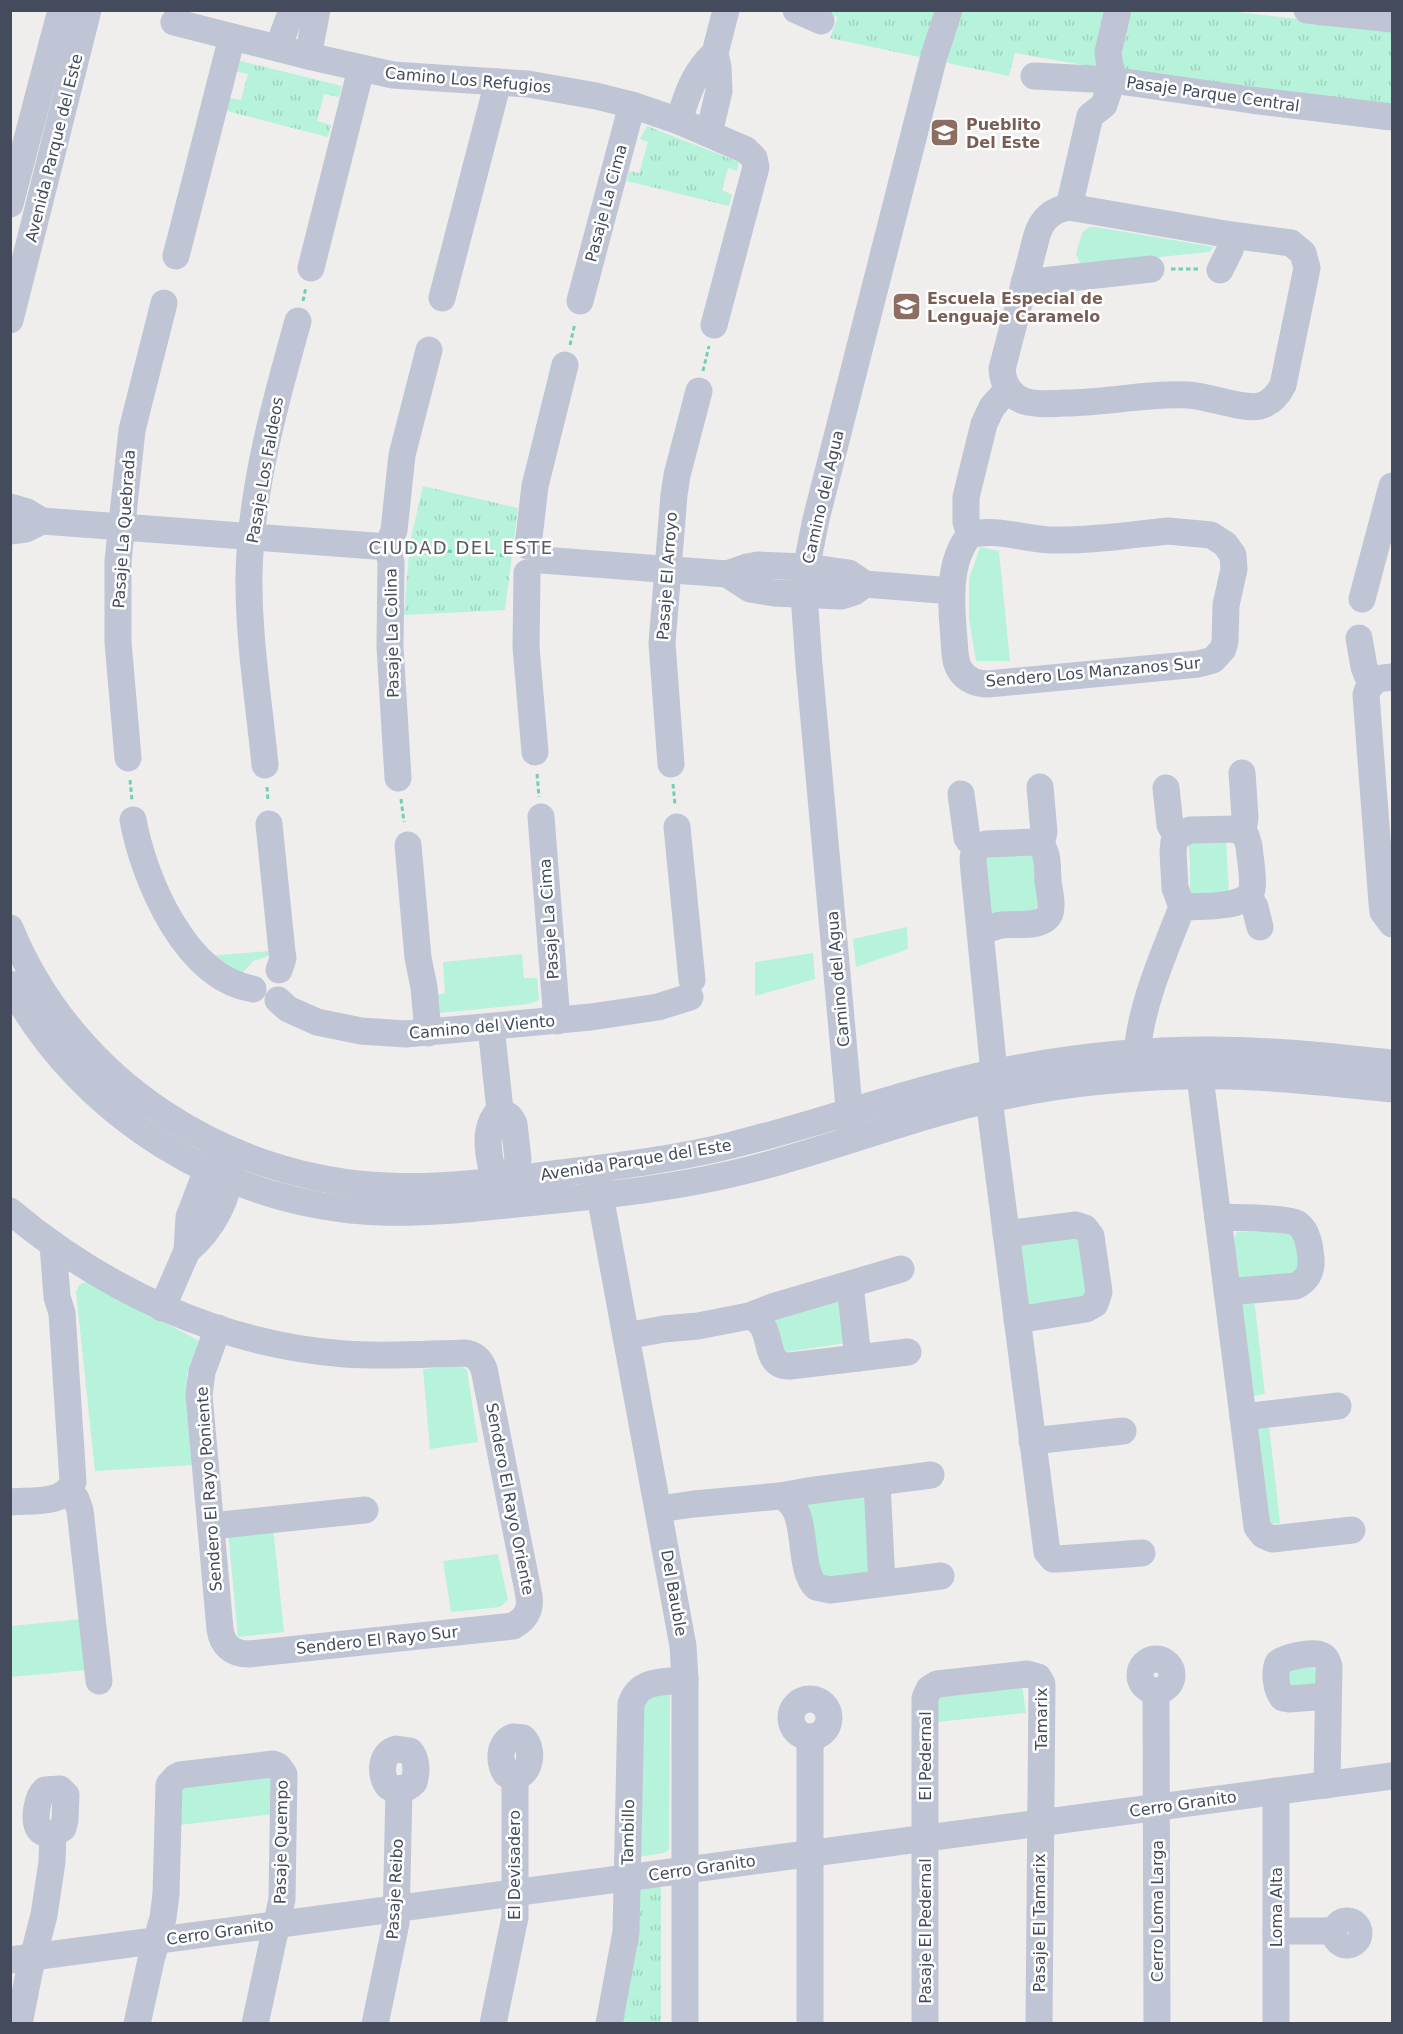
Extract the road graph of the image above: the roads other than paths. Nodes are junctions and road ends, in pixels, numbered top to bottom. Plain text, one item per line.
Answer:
1 (61, 10) edge
2 (88, 10) edge
3 (292, 10) edge
4 (317, 10) edge
5 (726, 10) edge
6 (796, 10) edge
7 (949, 10) edge
8 (1118, 10) edge
9 (1306, 10) edge
10 (1392, 19) edge
11 (821, 21) dead end
12 (174, 22) dead end
13 (232, 36) junction
14 (278, 48) junction
15 (715, 53) junction
16 (308, 56) junction
17 (361, 69) junction
18 (1034, 76) dead end
19 (1099, 79) junction
20 (498, 82) junction
21 (632, 105) junction
22 (1392, 117) edge
23 (679, 121) junction
24 (709, 133) junction
25 (17, 152) edge
26 (51, 160) junction
27 (12, 188) edge
28 (43, 189) junction
29 (1069, 207) junction
30 (1231, 235) junction
31 (176, 256) dead end
32 (311, 268) road end
33 (1152, 269) road end
34 (1220, 270) road end
35 (1024, 283) junction
36 (442, 298) dead end
37 (580, 301) road end
38 (164, 303) dead end
39 (10, 320) edge
40 (298, 321) road end
41 (714, 325) road end
42 (429, 350) dead end
43 (565, 365) road end
44 (1008, 389) junction
45 (699, 391) road end
46 (1392, 486) edge
47 (10, 507) edge
48 (42, 521) junction
49 (121, 527) junction
50 (10, 531) edge
51 (970, 535) junction
52 (252, 537) junction
53 (388, 547) junction
54 (1384, 549) edge
55 (528, 559) junction
56 (806, 567) junction
57 (668, 569) junction
58 (727, 574) junction
59 (865, 585) junction
60 (952, 591) junction
61 (804, 595) junction
62 (1362, 599) dead end
63 (1359, 638) dead end
64 (1382, 680) edge
65 (535, 752) road end
66 (128, 758) road end
67 (671, 764) road end
68 (265, 765) road end
69 (1242, 773) dead end
70 (398, 778) road end
71 (1040, 787) dead end
72 (1166, 788) dead end
73 (961, 794) dead end
74 (1383, 801) edge
75 (542, 817) road end
76 (134, 820) road end
77 (269, 824) road end
78 (677, 827) road end
79 (1243, 832) junction
80 (1177, 837) junction
81 (408, 845) road end
82 (1041, 845) junction
83 (976, 850) junction
84 (1249, 897) junction
85 (1182, 907) junction
86 (1392, 924) edge
87 (1260, 927) dead end
88 (10, 928) edge
89 (981, 933) junction
90 (279, 970) junction
91 (10, 984) edge
92 (253, 989) junction
93 (278, 1000) junction
94 (557, 1020) junction
95 (491, 1027) junction
96 (428, 1033) junction
97 (1137, 1054) junction
98 (1392, 1064) edge
99 (994, 1072) junction
100 (1200, 1077) junction
101 (1392, 1089) edge
102 (989, 1099) junction
103 (850, 1111) junction
104 (852, 1139) junction
105 (232, 1151) junction
106 (595, 1169) junction
107 (219, 1175) junction
108 (505, 1193) junction
109 (600, 1196) junction
110 (10, 1211) edge
111 (1218, 1217) junction
112 (1006, 1234) junction
113 (53, 1245) junction
114 (901, 1269) dead end
115 (93, 1272) junction
116 (850, 1285) junction
117 (1227, 1292) junction
118 (162, 1308) junction
119 (62, 1313) junction
120 (748, 1316) junction
121 (1017, 1320) junction
122 (218, 1328) junction
123 (626, 1336) junction
124 (908, 1352) dead end
125 (858, 1358) junction
126 (1338, 1406) dead end
127 (1243, 1417) junction
128 (1123, 1431) dead end
129 (1032, 1441) junction
130 (931, 1475) dead end
131 (877, 1483) junction
132 (68, 1492) junction
133 (780, 1496) junction
134 (10, 1502) edge
135 (659, 1509) junction
136 (365, 1510) dead end
137 (211, 1526) junction
138 (1352, 1530) dead end
139 (1142, 1553) dead end
140 (941, 1575) dead end
141 (882, 1583) junction
142 (533, 1626) joint
143 (230, 1650) joint
144 (978, 1679) joint
145 (685, 1680) junction
146 (99, 1681) dead end
147 (1156, 1691) dead end
148 (1328, 1696) dead end
149 (810, 1737) dead end
150 (515, 1776) dead end
151 (1392, 1776) edge
152 (1327, 1785) junction
153 (399, 1789) dead end
154 (1276, 1791) junction
155 (1157, 1807) junction
156 (1040, 1823) junction
157 (53, 1834) dead end
158 (926, 1838) junction
159 (810, 1853) junction
160 (685, 1871) junction
161 (627, 1879) junction
162 (515, 1893) junction
163 (396, 1908) junction
164 (277, 1925) junction
165 (1276, 1931) junction
166 (1334, 1931) dead end
167 (156, 1941) junction
168 (22, 1959) edge
169 (19, 2024) edge
170 (137, 2024) edge
171 (255, 2024) edge
172 (375, 2024) edge
173 (493, 2024) edge
174 (609, 2024) edge
175 (684, 2024) edge
176 (810, 2024) edge
177 (925, 2024) edge
178 (1039, 2024) edge
179 (1157, 2024) edge
180 (1276, 2024) edge

1 - 25 street, Avenida Parque del Este
2 - 26 street, Avenida Parque del Este
3 - 14 street
4 - 16 street
5 - 15 street
6 - 11 street
7 - 56 street, Camino del Agua
8 - 19 street
9 - 10 street
12 - 13 street, Camino Los Refugios
13 - 14 street, Camino Los Refugios
13 - 31 street
14 - 16 street, Camino Los Refugios
15 - 23 street
15 - 24 street
16 - 17 street, Camino Los Refugios
17 - 20 street, Camino Los Refugios
17 - 32 street
18 - 19 street, Pasaje Parque Central
19 - 22 street, Pasaje Parque Central
19 - 29 street
20 - 21 street, Camino Los Refugios
20 - 36 street
21 - 23 street, Camino Los Refugios
21 - 37 street, Pasaje La Cima
23 - 24 street, Camino Los Refugios
24 - 41 street, Camino Los Refugios
25 - 26 street
25 - 27 street, Avenida Parque del Este
26 - 28 street, Avenida Parque del Este
27 - 28 street
28 - 39 street, Avenida Parque del Este
29 - 30 street
29 - 35 street
30 - 34 street
30 - 44 street
33 - 35 street
35 - 44 street
38 - 49 street, Pasaje La Quebrada
40 - 52 street, Pasaje Los Faldeos
42 - 53 street, Pasaje La Colina
43 - 55 street
44 - 51 street
45 - 57 street, Pasaje El Arroyo
46 - 54 street
47 - 48 street
48 - 49 street
48 - 50 street
49 - 52 street
49 - 66 street, Pasaje La Quebrada
51 - 60 street
51 - 60 street, Sendero Los Manzanos Sur
52 - 53 street
52 - 68 street, Pasaje Los Faldeos
53 - 70 street, Pasaje La Colina
54 - 62 street
55 - 57 street
55 - 65 street
56 - 58 street
56 - 59 street
56 - 61 street, Camino del Agua
57 - 58 street
57 - 67 street, Pasaje El Arroyo
58 - 61 street
59 - 60 street
59 - 61 street
61 - 103 street, Camino del Agua
63 - 64 street
64 - 74 street
69 - 79 street
71 - 82 street
72 - 80 street
73 - 83 street
74 - 86 street
75 - 94 street, Pasaje La Cima
76 - 92 street
77 - 90 street
78 - 94 street, Camino del Viento
79 - 80 street
79 - 84 street
80 - 85 street
81 - 96 street
82 - 83 street
82 - 89 street
83 - 89 street
84 - 85 street
84 - 87 street
85 - 97 street
88 - 105 street, Avenida Parque del Este
89 - 99 street
90 - 92 street
90 - 93 street
91 - 107 street, Avenida Parque del Este
92 - 93 street
93 - 96 street, Camino del Viento
94 - 95 street, Camino del Viento
95 - 96 street, Camino del Viento
95 - 108 street
97 - 98 street, Avenida Parque del Este
97 - 99 street, Avenida Parque del Este
99 - 103 street, Avenida Parque del Este
100 - 101 street, Avenida Parque del Este
100 - 102 street, Avenida Parque del Este
100 - 111 street
102 - 104 street, Avenida Parque del Este
102 - 112 street
103 - 104 street, Camino del Agua
103 - 106 street, Avenida Parque del Este
104 - 109 street, Avenida Parque del Este
105 - 107 street
105 - 108 street, Avenida Parque del Este
106 - 108 street, Avenida Parque del Este
106 - 109 street, Del Bauble
107 - 108 street, Avenida Parque del Este
107 - 118 street
108 - 109 street, Avenida Parque del Este
109 - 123 street, Del Bauble
110 - 113 street
111 - 117 street
111 - 117 street
112 - 121 street
112 - 121 street
113 - 115 street
113 - 119 street
114 - 116 street
115 - 118 street
115 - 119 street
116 - 120 street
116 - 125 street
117 - 127 street
118 - 122 street
119 - 132 street
120 - 123 street
120 - 125 street
121 - 129 street
122 - 137 street, Sendero El Rayo Poniente
122 - 142 street, Sendero El Rayo Oriente
123 - 135 street, Del Bauble
124 - 125 street
126 - 127 street
127 - 138 street
128 - 129 street
129 - 139 street
130 - 131 street
131 - 133 street
131 - 141 street
132 - 134 street
132 - 146 street
133 - 135 street
133 - 141 street
135 - 145 street, Del Bauble
136 - 137 street
137 - 143 street, Sendero El Rayo Poniente
140 - 141 street
142 - 143 street, Sendero El Rayo Sur
144 - 156 street, Tamarix
144 - 158 street, El Pedernal
145 - 160 street, Del Bauble
145 - 161 street, Tambillo
147 - 155 street, Cerro Loma Larga
148 - 152 street
149 - 159 street
150 - 162 street, El Devisadero
151 - 152 street, Cerro Granito
152 - 154 street, Cerro Granito
153 - 163 street, Pasaje Reibo
154 - 155 street, Cerro Granito
154 - 165 street, Loma Alta
155 - 156 street, Cerro Granito
155 - 179 street, Cerro Loma Larga
156 - 158 street, Cerro Granito
156 - 178 street, Pasaje El Tamarix
157 - 168 street
158 - 159 street, Cerro Granito
158 - 177 street, Pasaje El Pedernal
159 - 160 street, Cerro Granito
159 - 176 street
160 - 161 street, Cerro Granito
160 - 175 street, Del Bauble
161 - 162 street, Cerro Granito
161 - 174 street, Tambillo
162 - 163 street, Cerro Granito
162 - 173 street, El Devisadero
163 - 164 street, Cerro Granito
163 - 172 street, Pasaje Reibo
164 - 167 street, Cerro Granito
164 - 167 street, Pasaje Quempo
164 - 171 street, Pasaje Quempo
165 - 166 street
165 - 180 street, Loma Alta
167 - 168 street, Cerro Granito
167 - 170 street
168 - 169 street

